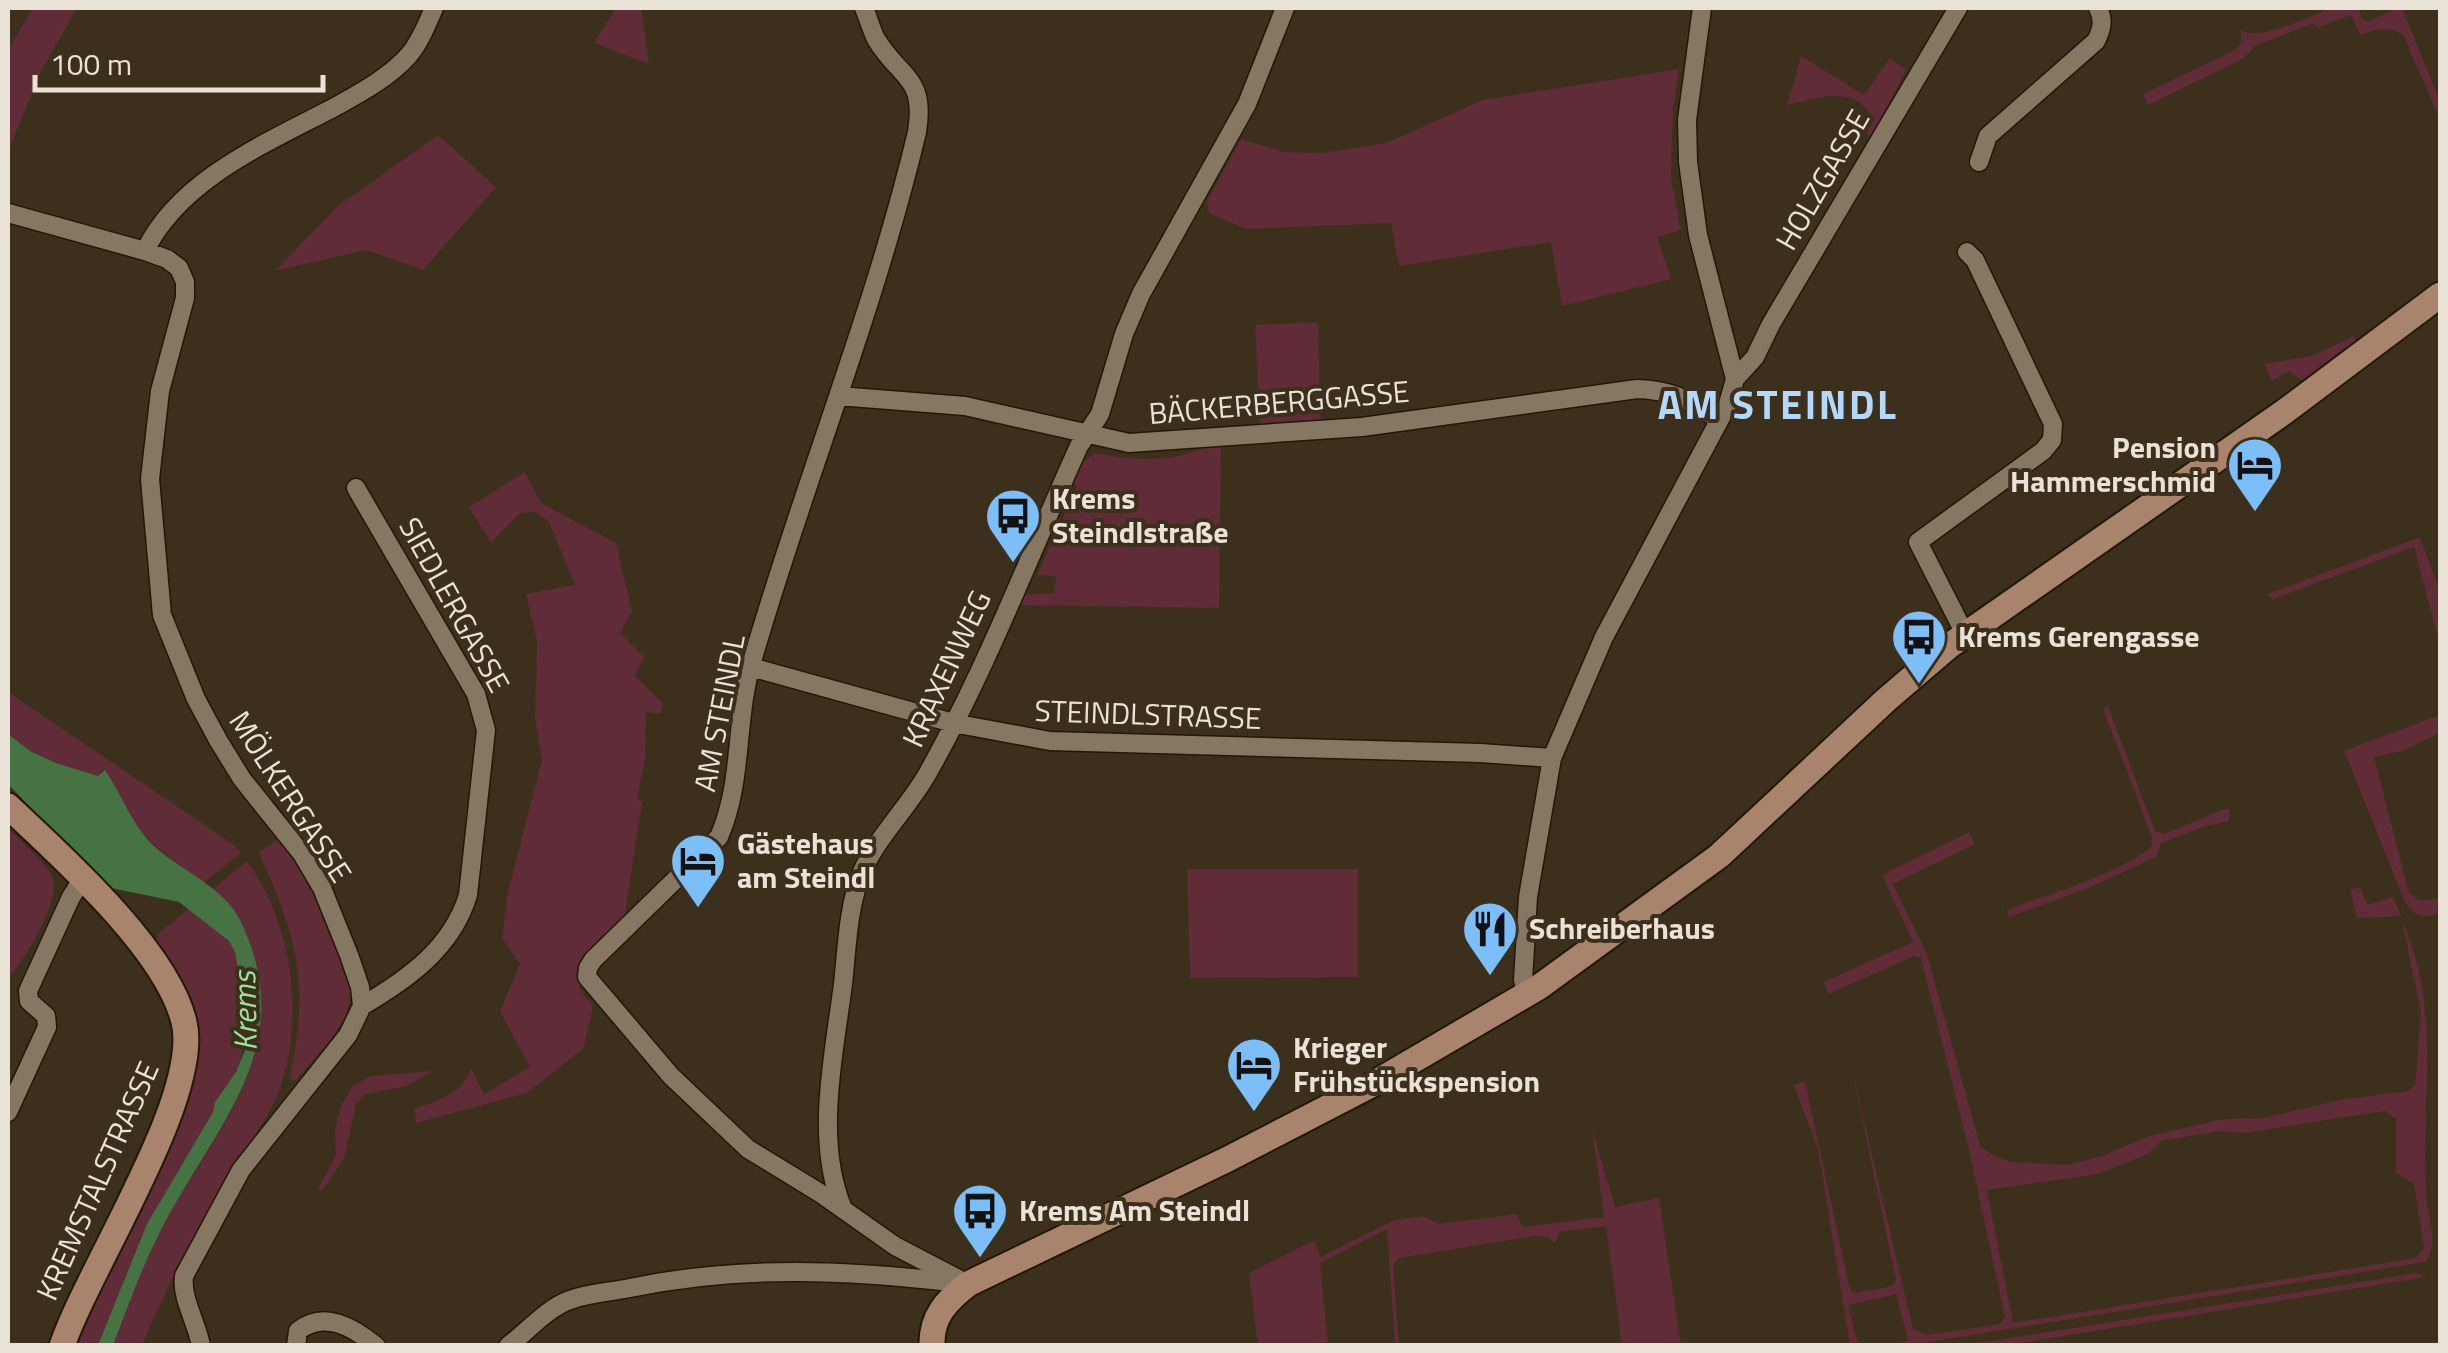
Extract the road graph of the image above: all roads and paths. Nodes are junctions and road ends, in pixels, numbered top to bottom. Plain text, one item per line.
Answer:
1 (434, 8) edge
2 (864, 8) edge
3 (1285, 8) edge
4 (1702, 8) edge
5 (1958, 8) edge
6 (2098, 8) edge
7 (1979, 162) dead end
8 (8, 212) edge
9 (145, 250) junction
10 (1967, 252) dead end
11 (2440, 295) edge
12 (1735, 379) junction
13 (838, 396) junction
14 (1718, 420) junction
15 (1087, 435) junction
16 (356, 488) dead end
17 (1965, 634) junction
18 (750, 667) junction
19 (954, 723) junction
20 (1552, 758) junction
21 (8, 806) edge
22 (82, 880) junction
23 (1527, 994) junction
24 (362, 1006) junction
25 (8, 1112) edge
26 (844, 1209) junction
27 (968, 1284) junction
28 (62, 1346) edge
29 (201, 1346) edge
30 (296, 1346) edge
31 (376, 1346) edge
32 (508, 1346) edge
33 (932, 1346) edge

1 - 9 street
2 - 13 street, AM STEINDL
3 - 15 street, KRAXENWEG
4 - 12 street
5 - 12 street, HOLZGASSE
6 - 7 street
8 - 9 street
9 - 24 street, MÖLKERGASSE
10 - 17 street
11 - 17 street
12 - 14 street, HOLZGASSE
13 - 15 street, BÄCKERBERGGASSE
13 - 18 street, AM STEINDL
14 - 15 street, BÄCKERBERGGASSE
14 - 20 street, HOLZGASSE
15 - 19 street, KRAXENWEG
16 - 24 street, SIEDLERGASSE
17 - 23 street
18 - 19 street, STEINDLSTRASSE
18 - 26 street, AM STEINDL
19 - 20 street, STEINDLSTRASSE
19 - 26 street, KRAXENWEG
20 - 23 street, HOLZGASSE
21 - 22 street, KREMSTALSTRASSE
22 - 25 street
22 - 28 street, KREMSTALSTRASSE
23 - 27 street
24 - 29 street
26 - 27 street, AM STEINDL
27 - 32 street
27 - 33 street
30 - 31 street

